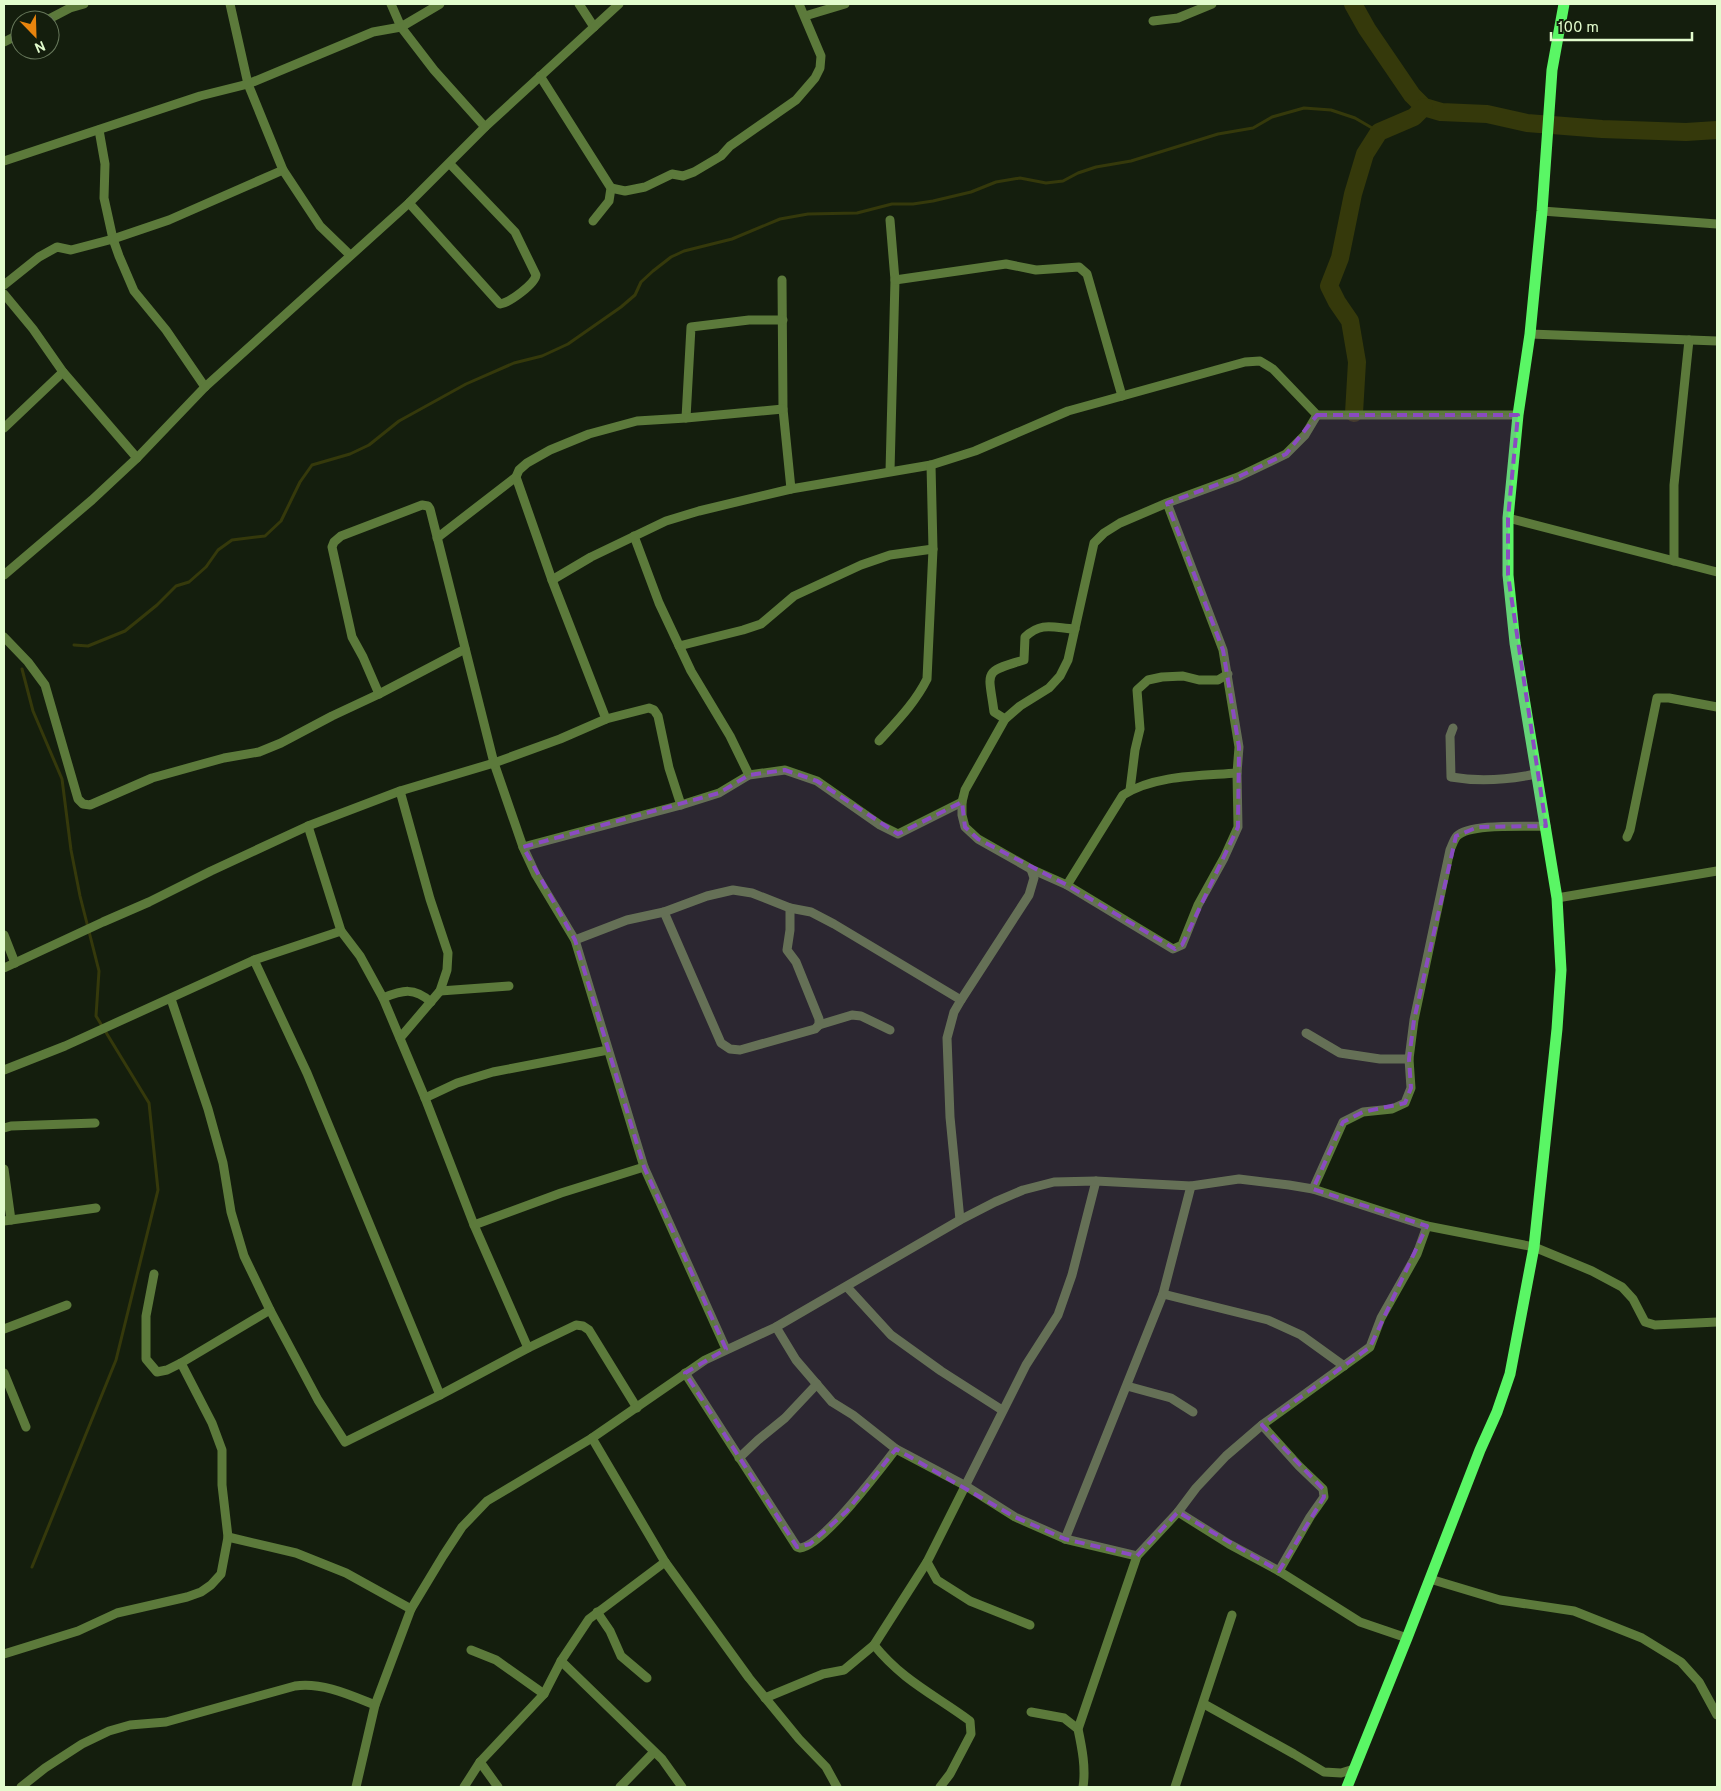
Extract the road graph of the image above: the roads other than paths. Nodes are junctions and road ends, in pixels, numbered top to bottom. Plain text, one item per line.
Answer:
1 (84, 4) edge
2 (230, 4) edge
3 (391, 4) edge
4 (440, 4) edge
5 (579, 4) edge
6 (619, 4) edge
7 (799, 4) edge
8 (845, 4) edge
9 (1212, 4) edge
10 (1564, 4) edge
11 (60, 13) edge
12 (805, 16) junction
13 (1153, 22) dead end
14 (401, 27) junction
15 (594, 27) junction
16 (540, 76) junction
17 (248, 84) junction
18 (484, 127) junction
19 (99, 130) junction
20 (4, 162) edge
21 (450, 164) junction
22 (283, 170) junction
23 (611, 188) junction
24 (409, 203) junction
25 (1542, 211) junction
26 (890, 220) dead end
27 (593, 221) dead end
28 (1717, 224) edge
29 (113, 239) junction
30 (350, 255) junction
31 (782, 280) dead end
32 (895, 280) junction
33 (4, 285) edge
34 (4, 294) edge
35 (783, 320) junction
36 (1530, 334) junction
37 (1688, 340) junction
38 (1717, 341) edge
39 (62, 372) junction
40 (205, 387) junction
41 (1122, 396) junction
42 (783, 408) junction
43 (1317, 415) junction
44 (1518, 415) junction
45 (686, 418) junction
46 (4, 428) edge
47 (137, 458) junction
48 (930, 465) junction
49 (890, 471) junction
50 (516, 477) junction
51 (791, 489) junction
52 (1167, 503) junction
53 (1508, 518) junction
54 (634, 536) junction
55 (437, 538) junction
56 (933, 549) junction
57 (1674, 562) junction
58 (1717, 572) edge
59 (4, 575) edge
60 (552, 580) junction
61 (1075, 630) junction
62 (4, 637) edge
63 (679, 646) junction
64 (465, 649) junction
65 (1228, 674) junction
66 (379, 694) junction
67 (1717, 707) edge
68 (606, 719) junction
69 (1006, 719) junction
70 (1453, 728) dead end
71 (879, 741) dead end
72 (494, 763) junction
73 (1237, 773) junction
74 (1536, 774) junction
75 (749, 775) junction
76 (1130, 790) junction
77 (400, 791) junction
78 (962, 802) junction
79 (681, 805) junction
80 (308, 826) junction
81 (1546, 826) junction
82 (1627, 838) dead end
83 (523, 847) junction
84 (1031, 868) junction
85 (1717, 871) edge
86 (1067, 885) junction
87 (1557, 898) junction
88 (790, 908) junction
89 (664, 912) junction
90 (341, 931) junction
91 (4, 935) edge
92 (575, 940) junction
93 (254, 960) junction
94 (15, 963) junction
95 (4, 968) edge
96 (509, 986) dead end
97 (440, 992) junction
98 (383, 998) junction
99 (171, 999) junction
100 (961, 1000) junction
101 (431, 1002) junction
102 (820, 1025) junction
103 (890, 1030) dead end
104 (1306, 1033) dead end
105 (400, 1038) junction
106 (608, 1050) junction
107 (1409, 1059) junction
108 (4, 1070) edge
109 (425, 1098) junction
110 (95, 1123) dead end
111 (4, 1128) edge
112 (644, 1167) junction
113 (4, 1169) edge
114 (1096, 1181) junction
115 (1191, 1186) junction
116 (1314, 1189) junction
117 (96, 1208) dead end
118 (7, 1220) edge
119 (960, 1220) junction
120 (474, 1225) junction
121 (1427, 1226) junction
122 (1534, 1247) junction
123 (154, 1274) dead end
124 (847, 1287) junction
125 (1163, 1294) junction
126 (67, 1305) dead end
127 (270, 1310) junction
128 (1717, 1322) edge
129 (776, 1327) junction
130 (4, 1329) edge
131 (528, 1348) junction
132 (726, 1348) junction
133 (181, 1363) junction
134 (1344, 1366) junction
135 (4, 1373) edge
136 (685, 1373) junction
137 (817, 1384) junction
138 (1127, 1386) junction
139 (440, 1395) junction
140 (637, 1408) junction
141 (1002, 1410) junction
142 (1193, 1412) dead end
143 (1262, 1425) junction
144 (26, 1427) dead end
145 (592, 1438) junction
146 (896, 1449) junction
147 (739, 1458) junction
148 (966, 1486) junction
149 (1178, 1512) junction
150 (228, 1536) junction
151 (1065, 1539) junction
152 (1137, 1556) junction
153 (665, 1562) junction
154 (927, 1562) junction
155 (1279, 1570) junction
156 (1430, 1579) junction
157 (411, 1609) junction
158 (597, 1612) junction
159 (1232, 1615) dead end
160 (1030, 1626) dead end
161 (1407, 1638) junction
162 (874, 1645) junction
163 (471, 1650) dead end
164 (4, 1654) edge
165 (561, 1661) junction
166 (647, 1678) dead end
167 (544, 1694) junction
168 (765, 1698) junction
169 (1204, 1704) junction
170 (376, 1705) junction
171 (1031, 1712) dead end
172 (1717, 1715) edge
173 (1078, 1729) junction
174 (654, 1752) junction
175 (480, 1762) junction
176 (1354, 1769) junction
177 (21, 1787) edge
178 (356, 1787) edge
179 (464, 1787) edge
180 (498, 1787) edge
181 (620, 1787) edge
182 (682, 1787) edge
183 (836, 1787) edge
184 (940, 1787) edge
185 (1083, 1787) edge
186 (1175, 1787) edge
187 (1347, 1787) edge

1 - 11 street
2 - 17 street
3 - 14 street
4 - 14 street
5 - 15 street
6 - 15 street
7 - 12 street
8 - 12 street
9 - 13 street
10 - 25 main road
12 - 23 street
14 - 17 street
14 - 18 street
15 - 16 street
16 - 18 street
16 - 23 street
17 - 19 street
17 - 22 street
18 - 21 street
19 - 20 street
19 - 29 street
21 - 24 street
21 - 24 street
22 - 29 street
22 - 30 street
23 - 27 street
24 - 30 street
25 - 28 street
25 - 36 main road
26 - 32 street
29 - 33 street
29 - 40 street
30 - 40 street
31 - 35 street
32 - 41 street
32 - 49 street
34 - 39 street
35 - 42 street
35 - 45 street
36 - 37 street
36 - 44 main road
37 - 38 street
37 - 57 street
39 - 46 street
39 - 47 street
40 - 47 street
41 - 43 street
41 - 48 street
42 - 45 street
42 - 51 street
43 - 44 street
43 - 52 street
44 - 53 main road
45 - 50 street
47 - 59 street
48 - 49 street
48 - 56 street
49 - 51 street
50 - 55 street
50 - 60 street
51 - 54 street
52 - 61 street
52 - 65 street
53 - 57 street
53 - 74 main road
54 - 60 street
54 - 63 street
55 - 64 street
55 - 66 street
56 - 63 street
56 - 71 street
57 - 58 street
60 - 68 street
61 - 69 street
61 - 69 street
62 - 66 street
63 - 75 street
64 - 66 street
64 - 72 street
65 - 73 street
65 - 76 street
67 - 82 street
68 - 72 street
68 - 79 street
69 - 78 street
70 - 74 street
72 - 77 street
72 - 83 street
73 - 76 street
73 - 86 street
74 - 81 main road
75 - 78 street
75 - 79 street
76 - 86 street
77 - 80 street
77 - 97 street
78 - 84 street
79 - 83 street
80 - 90 street
80 - 94 street
81 - 87 main road
81 - 107 street
83 - 92 street
84 - 86 street
84 - 100 street
85 - 87 street
87 - 122 main road
88 - 89 street
88 - 100 street
88 - 102 street
89 - 92 street
89 - 102 street
90 - 93 street
90 - 98 street
91 - 94 street
92 - 106 street
93 - 99 street
93 - 139 street
94 - 95 street
96 - 97 street
97 - 101 street
98 - 101 street
98 - 105 street
99 - 108 street
99 - 127 street
100 - 119 street
101 - 105 street
102 - 103 street
104 - 107 street
105 - 109 street
106 - 109 street
106 - 112 street
107 - 116 street
109 - 120 street
110 - 111 street
112 - 120 street
112 - 132 street
113 - 118 street
114 - 115 street
114 - 119 street
114 - 141 street
115 - 116 street
115 - 125 street
116 - 121 street
117 - 118 street
119 - 124 street
120 - 131 street
121 - 122 street
121 - 134 street
122 - 128 street
122 - 156 main road
123 - 133 street
124 - 129 street
124 - 141 street
125 - 134 street
125 - 138 street
126 - 130 street
127 - 133 street
127 - 139 street
129 - 132 street
129 - 137 street
131 - 139 street
131 - 140 street
132 - 136 street
133 - 150 street
134 - 143 street
135 - 144 street
136 - 140 street
136 - 147 street
137 - 146 street
137 - 147 street
138 - 142 street
138 - 151 street
140 - 145 street
141 - 148 street
143 - 149 street
143 - 155 street
145 - 153 street
145 - 157 street
146 - 147 street
146 - 148 street
148 - 151 street
148 - 154 street
149 - 152 street
149 - 155 street
150 - 157 street
150 - 164 street
151 - 152 street
152 - 173 street
153 - 158 street
153 - 168 street
154 - 160 street
154 - 162 street
155 - 161 street
156 - 161 main road
156 - 172 street
157 - 170 street
158 - 165 street
158 - 166 street
159 - 169 street
161 - 176 main road
162 - 168 street
162 - 184 street
163 - 167 street
165 - 167 street
165 - 174 street
167 - 175 street
168 - 183 street
169 - 176 street
169 - 186 street
170 - 177 street
170 - 178 street
171 - 173 street
173 - 185 street
174 - 181 street
174 - 182 street
175 - 179 street
175 - 180 street
176 - 187 main road

